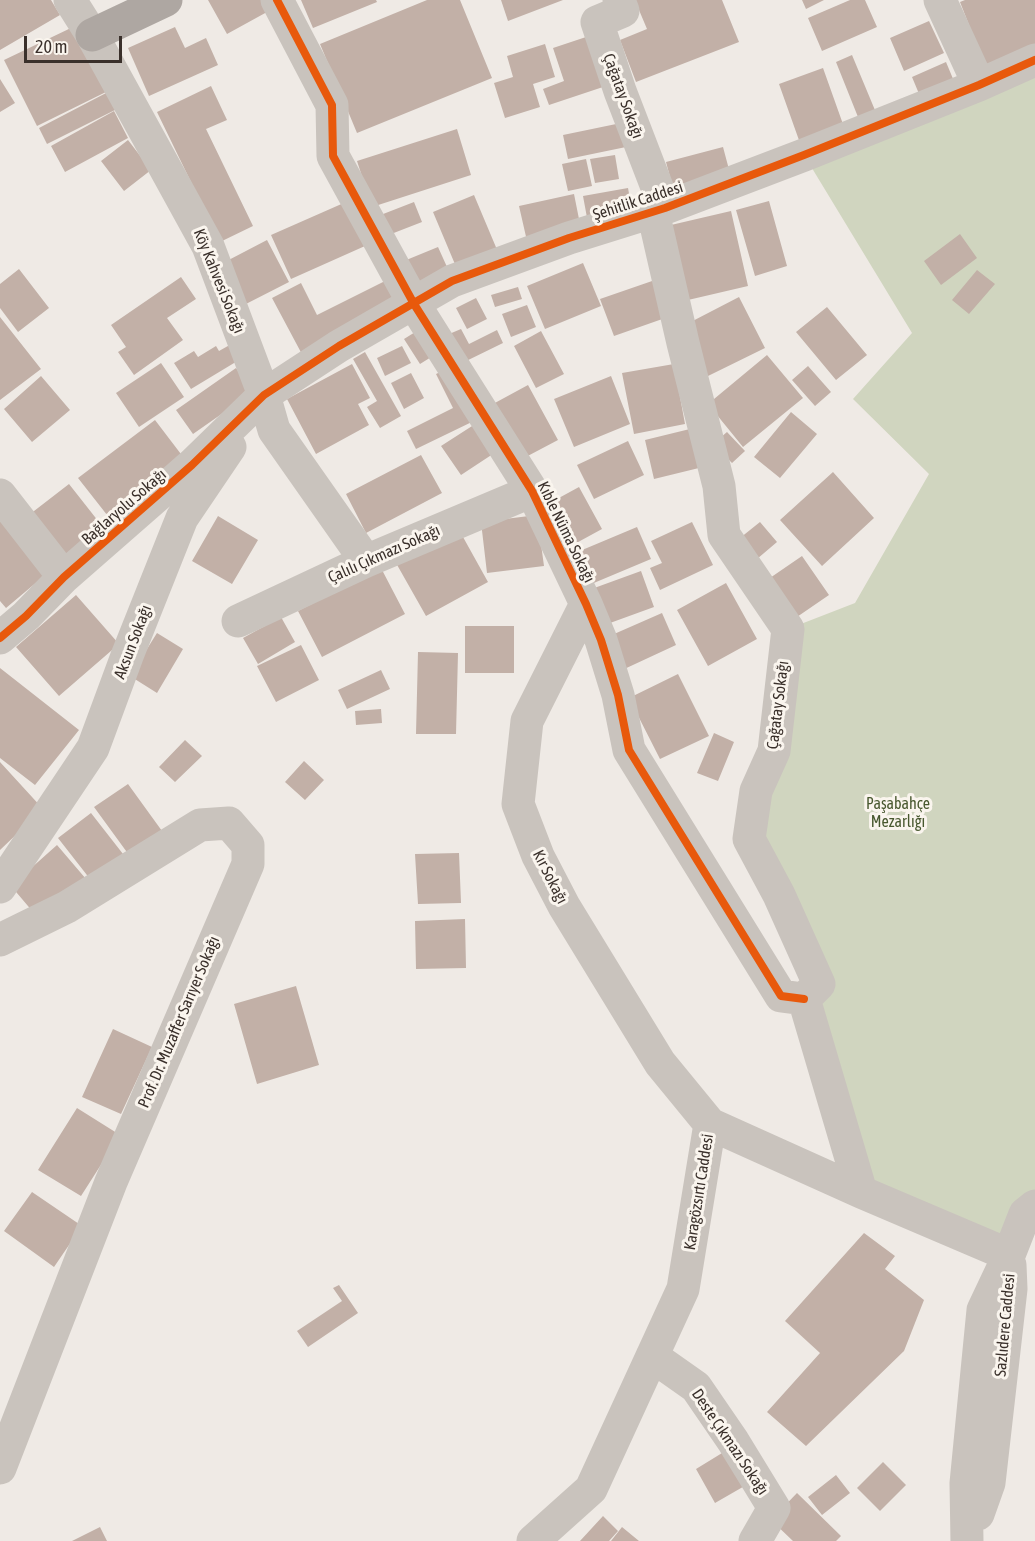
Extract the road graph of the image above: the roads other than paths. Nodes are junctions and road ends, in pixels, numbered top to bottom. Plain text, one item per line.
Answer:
1 (70, 0) edge
2 (166, 0) edge
3 (277, 0) edge
4 (618, 0) edge
5 (940, 0) edge
6 (92, 35) junction
7 (1035, 60) edge
8 (979, 85) junction
9 (659, 210) junction
10 (414, 304) junction
11 (264, 395) junction
12 (532, 491) junction
13 (0, 495) edge
14 (366, 561) junction
15 (64, 577) junction
16 (586, 604) junction
17 (238, 621) dead end
18 (0, 638) edge
19 (0, 887) edge
20 (0, 940) edge
21 (804, 999) junction
22 (710, 1124) junction
23 (861, 1192) junction
24 (1035, 1206) edge
25 (1022, 1248) edge
26 (652, 1356) junction
27 (0, 1468) edge
28 (533, 1541) edge
29 (754, 1541) edge
30 (968, 1541) edge

1 - 6 street, Köy Kahvesi Sokağı
2 - 6 main road
3 - 10 street, Kıble Nüma Sokağı
4 - 9 street, Çağatay Sokağı
5 - 8 street
6 - 11 street, Köy Kahvesi Sokağı
7 - 8 street, Şehitlik Caddesi
8 - 9 street, Şehitlik Caddesi
9 - 10 street, Şehitlik Caddesi
9 - 21 street, Çağatay Sokağı
10 - 11 street, Şehitlik Caddesi
10 - 12 street, Kıble Nüma Sokağı
11 - 14 street, Köy Kahvesi Sokağı
11 - 15 street, Bağlaryolu Sokağı
11 - 19 street, Aksun Sokağı
12 - 14 street, Çalılı Çıkmazı Sokağı
12 - 16 street, Kıble Nüma Sokağı
13 - 15 street
14 - 17 street, Çalılı Çıkmazı Sokağı
15 - 18 street, Bağlaryolu Sokağı
16 - 21 street, Kıble Nüma Sokağı
16 - 22 street, Kır Sokağı
20 - 27 street, Prof. Dr. Muzaffer Sarıyer Sokağı
21 - 23 street
22 - 23 street, Karagözsırtı Caddesi
22 - 26 street, Karagözsırtı Caddesi
23 - 25 street, Karagözsırtı Caddesi
24 - 25 street
25 - 30 street, Sazlıdere Caddesi
26 - 28 street, Karagözsırtı Caddesi
26 - 29 street, Deste Çıkmazı Sokağı

